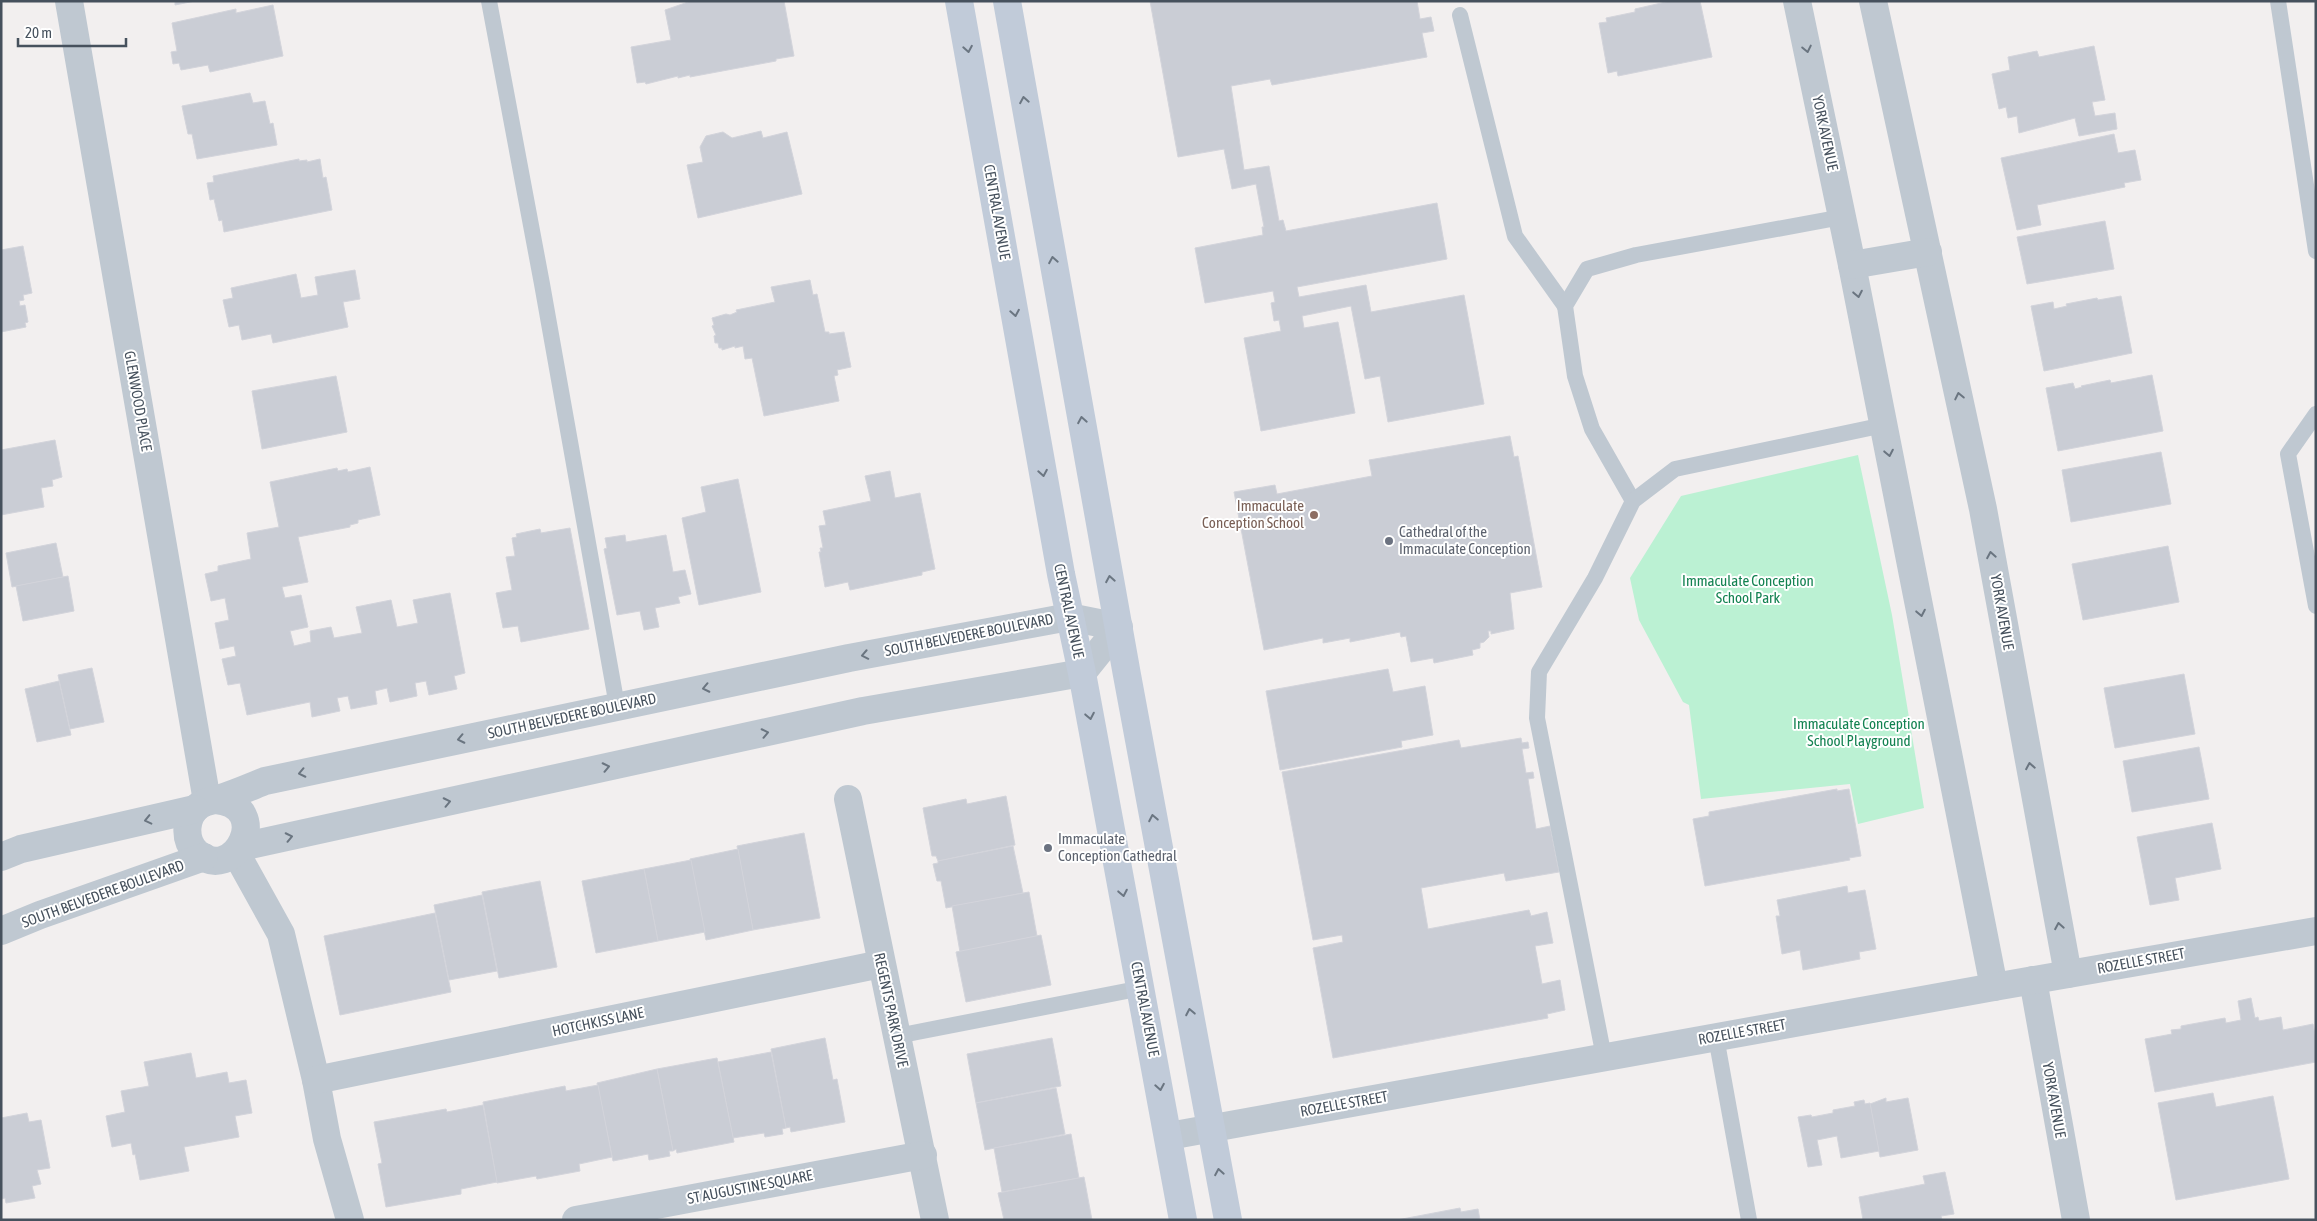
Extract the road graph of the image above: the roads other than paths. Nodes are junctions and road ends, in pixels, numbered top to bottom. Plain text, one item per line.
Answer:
1 (69, 1) edge
2 (489, 1) edge
3 (960, 1) edge
4 (1007, 1) edge
5 (1797, 1) edge
6 (1873, 1) edge
7 (2278, 1) edge
8 (1460, 15) dead end
9 (1842, 217) junction
10 (2316, 251) edge
11 (1928, 252) junction
12 (1852, 265) junction
13 (1565, 306) junction
14 (2316, 414) edge
15 (1884, 424) junction
16 (1633, 501) junction
17 (2316, 606) edge
18 (1069, 617) junction
19 (1119, 628) junction
20 (1082, 673) junction
21 (617, 706) junction
22 (848, 799) dead end
23 (206, 803) junction
24 (238, 850) junction
25 (1, 857) edge
26 (204, 857) junction
27 (1, 931) edge
28 (2316, 931) edge
29 (880, 964) junction
30 (2068, 974) junction
31 (2033, 980) junction
32 (1994, 987) junction
33 (1142, 988) junction
34 (897, 1036) junction
35 (1716, 1037) junction
36 (1604, 1057) junction
37 (316, 1080) junction
38 (1211, 1128) junction
39 (1169, 1136) junction
40 (923, 1155) junction
41 (350, 1220) edge
42 (576, 1220) edge
43 (935, 1220) edge
44 (1183, 1220) edge
45 (1228, 1220) edge
46 (1749, 1220) edge
47 (2076, 1220) edge

1 - 23 street, GLENWOOD PLACE
2 - 21 lane
3 -> 18 main road, CENTRAL AVENUE
19 -> 4 main road
5 -> 9 street, YORK AVENUE
6 - 11 street, YORK AVENUE
7 - 10 lane
8 - 13 lane
9 - 12 street, YORK AVENUE
9 - 13 lane
11 - 12 street
30 -> 11 street, YORK AVENUE
12 -> 15 street, YORK AVENUE
13 - 16 lane
14 - 17 lane
15 - 16 lane
15 -> 32 street, YORK AVENUE
16 - 36 lane
18 - 19 street, SOUTH BELVEDERE BOULEVARD
18 - 20 main road, CENTRAL AVENUE
18 -> 21 street, SOUTH BELVEDERE BOULEVARD
19 - 20 street
38 -> 19 main road
24 -> 20 street, SOUTH BELVEDERE BOULEVARD
20 -> 33 main road, CENTRAL AVENUE
21 -> 23 street, SOUTH BELVEDERE BOULEVARD
22 - 29 street, REGENTS PARK DRIVE
23 - 24 street
23 -> 25 street, SOUTH BELVEDERE BOULEVARD
23 - 26 street, SOUTH BELVEDERE BOULEVARD
24 - 26 street, SOUTH BELVEDERE BOULEVARD
24 - 37 street
26 - 27 street, SOUTH BELVEDERE BOULEVARD
28 - 30 street, ROZELLE STREET
29 - 34 street, REGENTS PARK DRIVE
29 - 37 street, HOTCHKISS LANE
30 - 31 street, ROZELLE STREET
31 - 32 street, ROZELLE STREET
31 - 47 street, YORK AVENUE
32 - 35 street, ROZELLE STREET
33 - 34 lane
33 -> 39 main road, CENTRAL AVENUE
34 - 40 street, REGENTS PARK DRIVE
35 - 36 street, ROZELLE STREET
35 - 46 lane
36 - 38 street, ROZELLE STREET
37 - 41 street
38 - 39 street, ROZELLE STREET
45 -> 38 main road
39 - 44 main road, CENTRAL AVENUE
40 - 42 street, ST AUGUSTINE SQUARE
40 - 43 street, REGENTS PARK DRIVE

